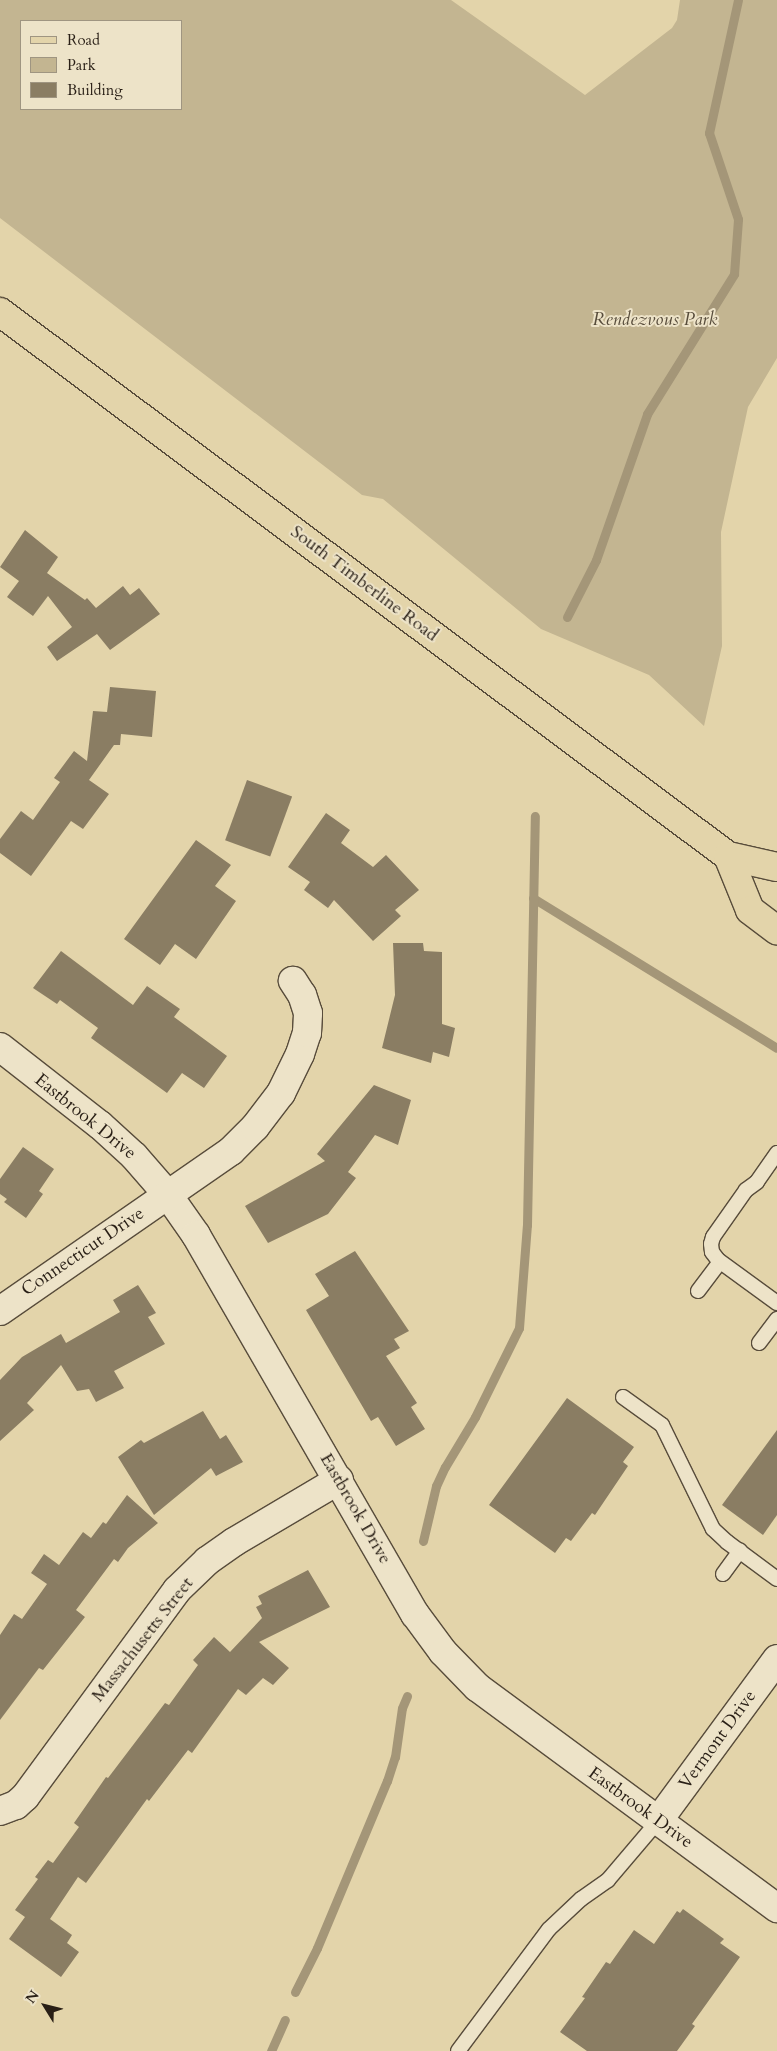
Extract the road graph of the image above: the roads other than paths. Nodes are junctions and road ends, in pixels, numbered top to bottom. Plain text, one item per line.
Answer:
1 (0, 312) edge
2 (728, 856) junction
3 (777, 867) edge
4 (777, 930) edge
5 (293, 981) dead end
6 (0, 1047) edge
7 (777, 1153) edge
8 (168, 1195) junction
9 (720, 1262) junction
10 (698, 1291) dead end
11 (777, 1303) edge
12 (0, 1311) edge
13 (777, 1319) edge
14 (759, 1343) dead end
15 (623, 1397) dead end
16 (339, 1480) junction
17 (740, 1551) junction
18 (723, 1574) dead end
19 (777, 1579) edge
20 (777, 1658) edge
21 (0, 1812) edge
22 (658, 1821) junction
23 (777, 1908) edge
24 (458, 2051) edge

1 - 2 main road, South Timberline Road
2 - 3 main road, South Timberline Road
2 - 4 main road
5 - 8 street, Connecticut Drive
6 - 8 street, Eastbrook Drive
7 - 9 lane
8 - 12 street, Connecticut Drive
8 - 16 street, Eastbrook Drive
9 - 10 lane
9 - 11 lane
13 - 14 lane
15 - 17 lane
16 - 21 street, Massachusetts Street
16 - 22 street, Eastbrook Drive
17 - 18 lane
17 - 19 lane
20 - 22 street, Vermont Drive
22 - 23 street, Eastbrook Drive
22 - 24 lane

